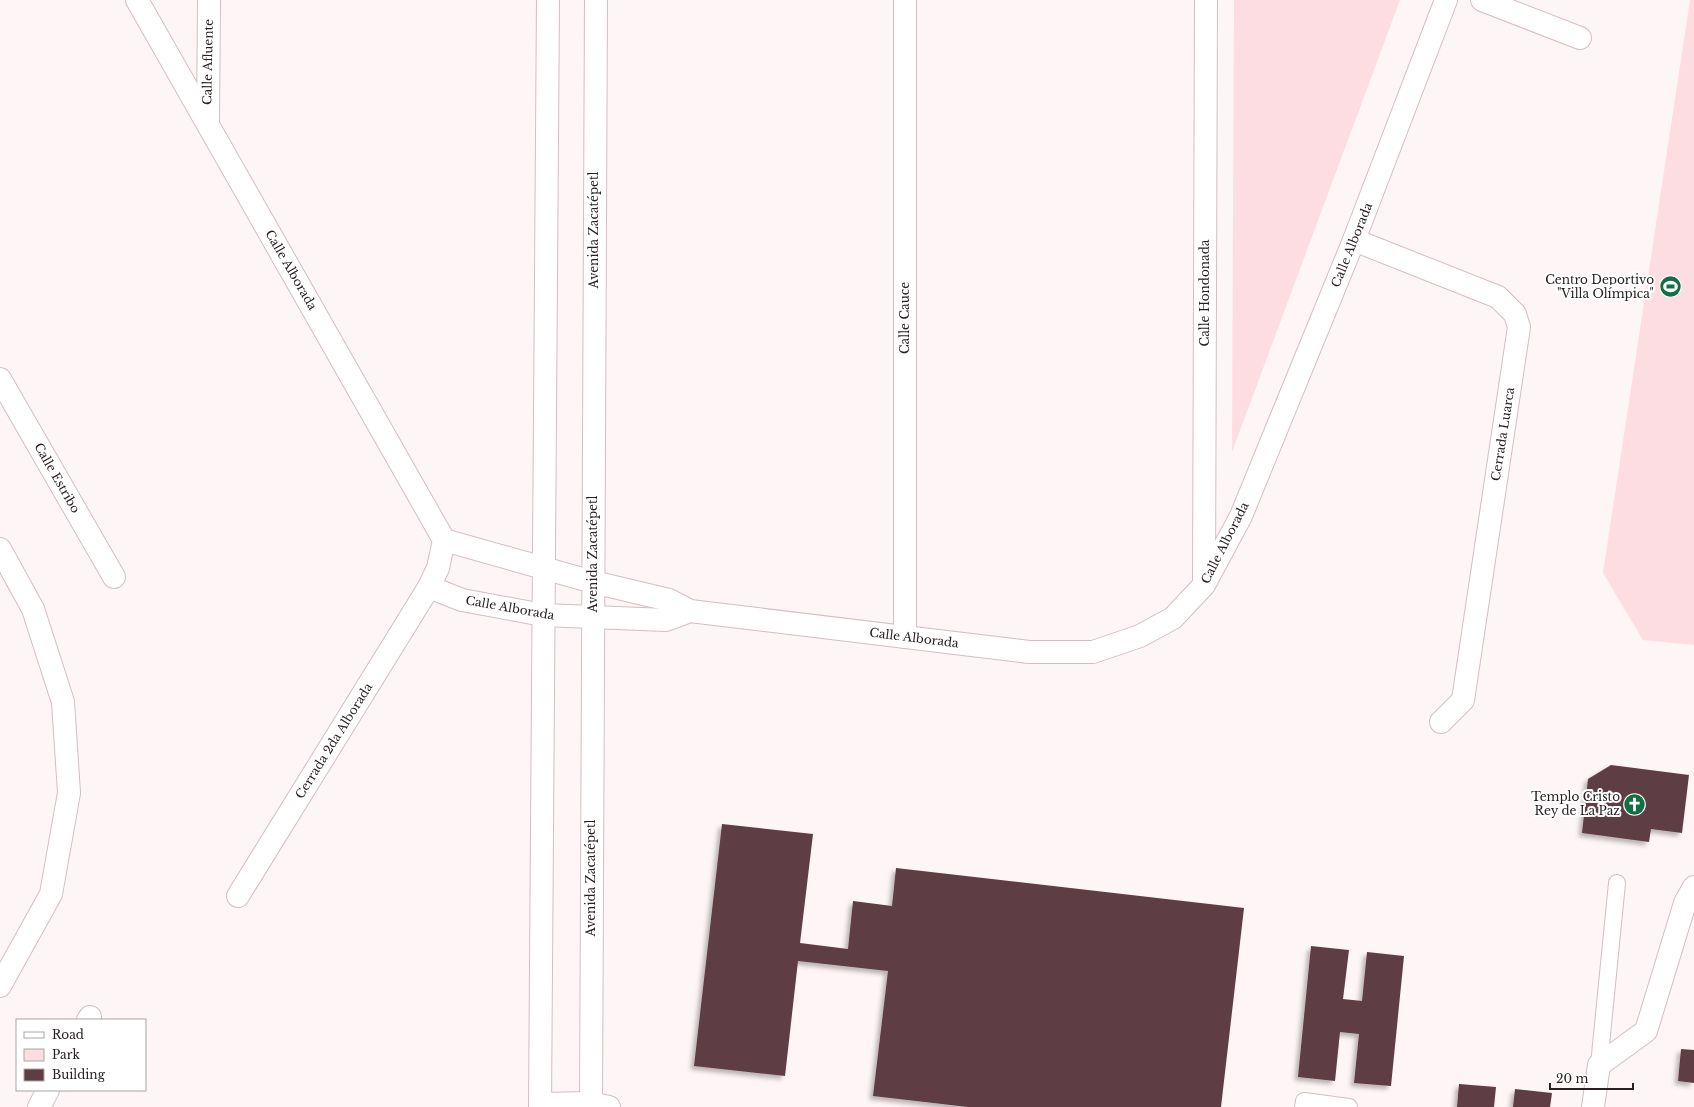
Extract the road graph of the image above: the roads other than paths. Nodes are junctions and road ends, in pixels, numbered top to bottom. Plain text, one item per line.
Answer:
1 (137, 0) edge
2 (209, 0) edge
3 (548, 0) edge
4 (596, 0) edge
5 (905, 0) edge
6 (1206, 0) edge
7 (1446, 0) edge
8 (1482, 0) edge
9 (1580, 38) dead end
10 (208, 124) junction
11 (1354, 240) junction
12 (0, 379) edge
13 (444, 540) junction
14 (0, 549) edge
15 (544, 568) junction
16 (114, 577) dead end
17 (593, 582) junction
18 (1204, 585) junction
19 (429, 587) junction
20 (690, 612) junction
21 (544, 615) junction
22 (592, 618) junction
23 (905, 637) junction
24 (1441, 722) dead end
25 (1616, 883) dead end
26 (1694, 887) edge
27 (238, 896) dead end
28 (0, 986) edge
29 (1599, 1065) junction
30 (47, 1091) edge
31 (539, 1106) edge
32 (597, 1106) edge
33 (39, 1107) edge
34 (1303, 1107) edge
35 (1349, 1107) edge
36 (1593, 1107) edge

1 - 10 street, Calle Alborada
2 - 10 street, Calle Afluente
3 - 15 street
4 - 17 street, Avenida Zacatépetl
5 - 23 street, Calle Cauce
6 - 18 street, Calle Hondonada
7 - 11 street, Calle Alborada
8 - 9 street
10 - 13 street, Calle Alborada
11 - 18 street, Calle Alborada
11 - 24 street, Cerrada Luarca
12 - 16 street, Calle Estribo
13 - 15 street, Calle Alborada
13 - 19 street
14 - 28 street
15 - 17 street, Calle Alborada
15 - 21 street
17 - 20 street, Calle Alborada
17 - 22 street, Avenida Zacatépetl
18 - 23 street, Calle Alborada
19 - 21 street, Calle Alborada
19 - 27 street, Cerrada 2da Alborada
20 - 22 street, Calle Alborada
20 - 23 street, Calle Alborada
21 - 22 street, Calle Alborada
21 - 31 street
22 - 32 street, Avenida Zacatépetl
25 - 29 lane
26 - 29 street
29 - 36 street
30 - 33 street
31 - 32 street
34 - 35 lane

